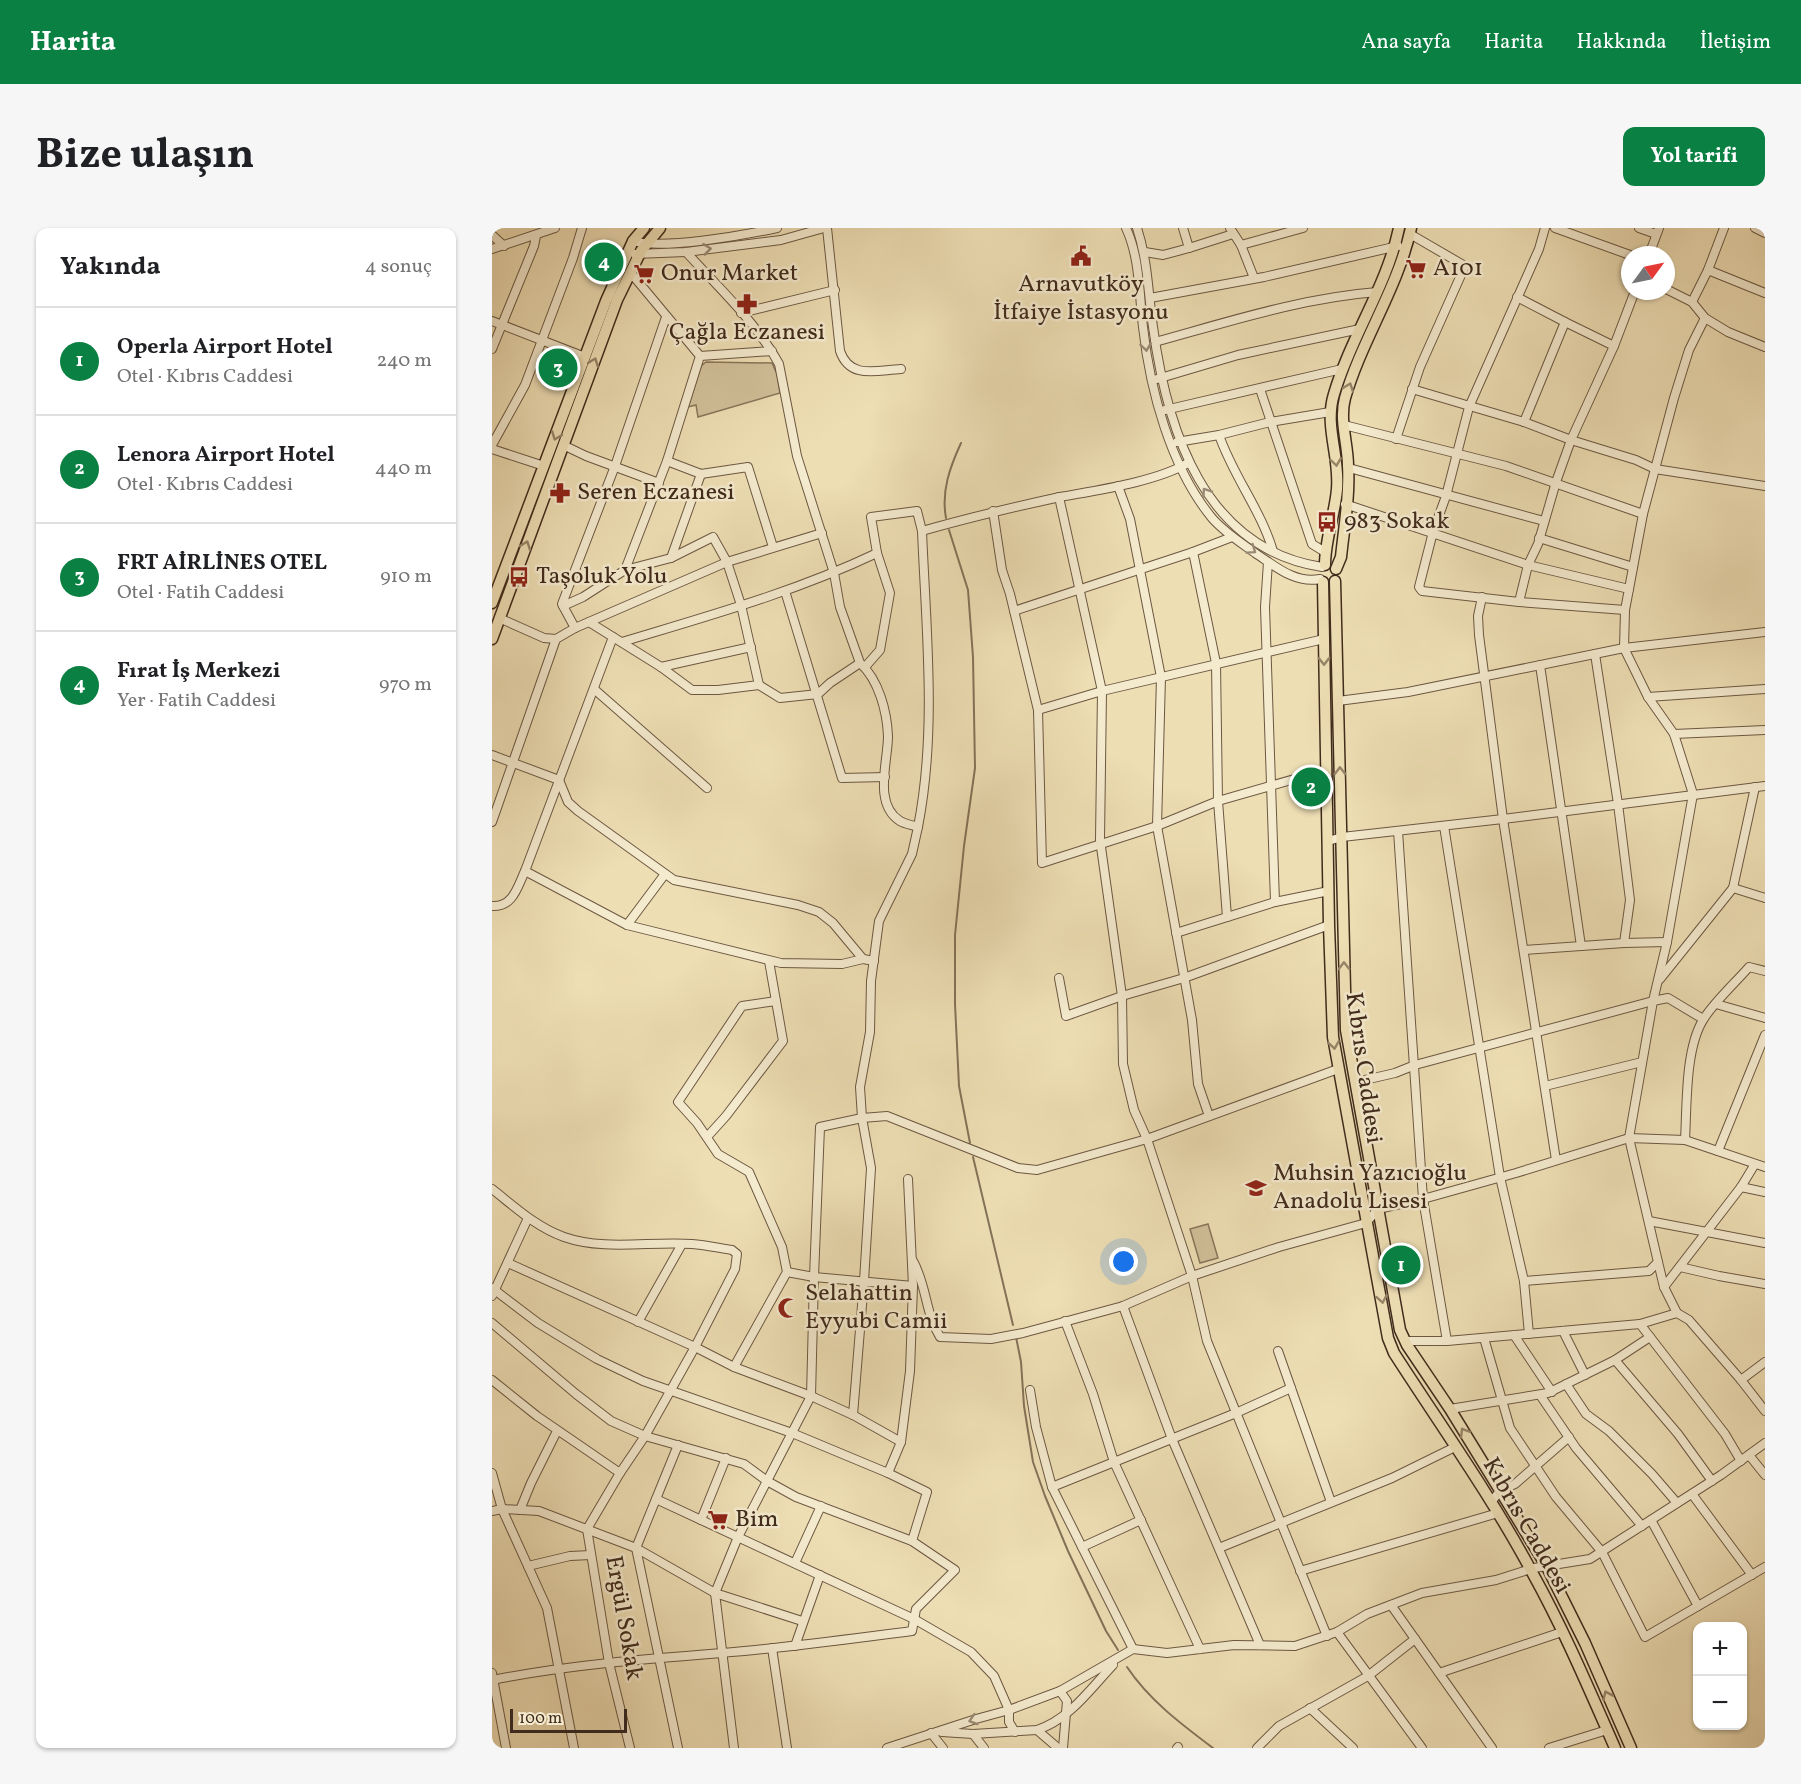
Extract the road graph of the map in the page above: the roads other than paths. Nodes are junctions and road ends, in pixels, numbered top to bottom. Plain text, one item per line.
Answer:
1 (555, 228) edge
2 (582, 228) edge
3 (644, 228) edge
4 (660, 228) edge
5 (773, 228) edge
6 (826, 228) edge
7 (1126, 228) edge
8 (1137, 228) edge
9 (1183, 228) edge
10 (1303, 228) edge
11 (1399, 228) edge
12 (1545, 228) edge
13 (1555, 228) edge
14 (1639, 228) edge
15 (1724, 228) edge
16 (1755, 228) edge
17 (1232, 231) edge
18 (1658, 231) edge
19 (1765, 233) edge
20 (492, 235) edge
21 (1409, 235) edge
22 (536, 236) junction
23 (1241, 245) junction
24 (504, 246) junction
25 (1652, 246) edge
26 (1395, 247) junction
27 (1189, 248) junction
28 (492, 249) edge
29 (637, 250) junction
30 (686, 252) junction
31 (1145, 252) junction
32 (1621, 252) edge
33 (1708, 270) junction
34 (630, 272) junction
35 (1254, 278) junction
36 (835, 290) junction
37 (1377, 292) junction
38 (1765, 293) edge
39 (1675, 294) edge
40 (1517, 297) junction
41 (1150, 298) junction
42 (1632, 300) edge
43 (1692, 302) junction
44 (741, 313) junction
45 (666, 317) junction
46 (1705, 318) junction
47 (492, 321) edge
48 (1565, 322) junction
49 (503, 325) junction
50 (1360, 329) junction
51 (542, 340) junction
52 (1155, 342) junction
53 (1614, 346) junction
54 (1765, 347) edge
55 (492, 349) edge
56 (772, 351) junction
57 (699, 356) junction
58 (585, 357) junction
59 (901, 369) dead end
60 (1342, 369) junction
61 (1161, 377) junction
62 (1151, 381) junction
63 (1260, 389) junction
64 (1412, 389) junction
65 (1469, 407) junction
66 (1169, 408) junction
67 (1160, 412) junction
68 (1330, 412) junction
69 (1270, 422) junction
70 (1524, 422) junction
71 (1344, 425) junction
72 (1219, 435) junction
73 (1396, 439) junction
74 (1571, 440) junction
75 (1176, 442) junction
76 (563, 445) junction
77 (492, 447) edge
78 (1457, 455) junction
79 (667, 461) junction
80 (1184, 465) junction
81 (544, 466) junction
82 (615, 466) junction
83 (1349, 468) junction
84 (1655, 469) junction
85 (701, 474) junction
86 (1556, 482) junction
87 (659, 483) junction
88 (1118, 486) junction
89 (1765, 486) edge
90 (1446, 496) junction
91 (1059, 498) junction
92 (1346, 504) junction
93 (993, 512) junction
94 (1643, 514) junction
95 (1544, 521) junction
96 (922, 531) junction
97 (1433, 532) junction
98 (822, 533) junction
99 (1232, 537) junction
100 (1539, 538) junction
101 (772, 547) junction
102 (1273, 551) junction
103 (1193, 552) junction
104 (1325, 552) junction
105 (877, 553) junction
106 (671, 558) junction
107 (728, 562) junction
108 (1268, 562) junction
109 (1528, 565) junction
110 (1323, 566) junction
111 (1634, 567) junction
112 (1141, 568) junction
113 (625, 570) junction
114 (834, 573) junction
115 (1335, 575) junction
116 (1322, 581) junction
117 (1080, 588) junction
118 (1629, 589) junction
119 (785, 591) junction
120 (1482, 597) junction
121 (1519, 602) junction
122 (492, 603) edge
123 (741, 605) junction
124 (563, 606) junction
125 (1625, 610) junction
126 (1014, 612) junction
127 (499, 618) junction
128 (589, 622) junction
129 (575, 628) junction
130 (1765, 632) edge
131 (613, 637) junction
132 (492, 639) edge
133 (556, 639) junction
134 (1324, 639) junction
135 (622, 642) junction
136 (750, 646) junction
137 (1624, 648) junction
138 (1267, 652) junction
139 (1595, 654) junction
140 (1216, 663) junction
141 (863, 665) junction
142 (1540, 665) junction
143 (661, 667) junction
144 (1161, 677) junction
145 (1485, 677) junction
146 (759, 685) junction
147 (594, 689) junction
148 (1765, 689) edge
149 (1102, 691) junction
150 (818, 694) junction
151 (1648, 697) junction
152 (1338, 701) junction
153 (1038, 710) junction
154 (1765, 730) edge
155 (1674, 734) junction
156 (492, 755) edge
157 (514, 762) junction
158 (1326, 770) junction
159 (885, 777) junction
160 (559, 780) junction
161 (1271, 786) junction
162 (1765, 786) edge
163 (1755, 787) junction
164 (707, 788) dead end
165 (1693, 794) junction
166 (1218, 801) junction
167 (1618, 804) junction
168 (1561, 811) junction
169 (1503, 819) junction
170 (492, 822) edge
171 (1157, 826) junction
172 (1444, 826) junction
173 (918, 827) junction
174 (1398, 831) junction
175 (1342, 837) junction
176 (1328, 841) junction
177 (1101, 844) junction
178 (525, 871) junction
179 (665, 874) junction
180 (1733, 888) junction
181 (1329, 891) junction
182 (1765, 898) edge
183 (1275, 902) junction
184 (492, 906) edge
185 (1227, 917) junction
186 (627, 925) junction
187 (1329, 925) junction
188 (1176, 933) junction
189 (1667, 942) junction
190 (1624, 943) junction
191 (1581, 946) junction
192 (1524, 950) junction
193 (863, 959) junction
194 (769, 961) junction
195 (874, 962) junction
196 (1765, 971) edge
197 (1059, 978) dead end
198 (1184, 978) junction
199 (1658, 981) junction
200 (1122, 996) junction
201 (776, 1001) junction
202 (1653, 1001) junction
203 (1716, 1004) junction
204 (1765, 1018) edge
205 (1703, 1019) junction
206 (1538, 1032) junction
207 (1765, 1035) edge
208 (1479, 1048) junction
209 (1642, 1062) junction
210 (1415, 1065) junction
211 (1338, 1069) junction
212 (1356, 1082) junction
213 (1545, 1086) junction
214 (1209, 1116) junction
215 (862, 1118) junction
216 (707, 1137) junction
217 (1629, 1137) junction
218 (1147, 1139) junction
219 (1685, 1140) junction
220 (1718, 1151) junction
221 (1556, 1160) junction
222 (1762, 1165) edge
223 (1500, 1177) junction
224 (908, 1179) dead end
225 (1741, 1187) junction
226 (492, 1189) edge
227 (1765, 1192) edge
228 (1423, 1200) junction
229 (1378, 1209) junction
230 (528, 1218) junction
231 (1649, 1221) junction
232 (1366, 1223) junction
233 (1707, 1233) junction
234 (1765, 1243) edge
235 (682, 1244) junction
236 (913, 1261) junction
237 (1659, 1262) junction
238 (508, 1263) junction
239 (1680, 1267) junction
240 (787, 1272) junction
241 (1192, 1276) junction
242 (814, 1277) junction
243 (864, 1281) junction
244 (1524, 1281) junction
245 (1765, 1284) edge
246 (913, 1286) junction
247 (1664, 1287) junction
248 (493, 1291) edge
249 (1123, 1306) junction
250 (1677, 1313) junction
251 (1065, 1321) junction
252 (638, 1322) junction
253 (492, 1323) edge
254 (1640, 1324) junction
255 (1563, 1331) junction
256 (1529, 1334) junction
257 (1515, 1335) junction
258 (1650, 1337) junction
259 (1484, 1338) junction
260 (1405, 1341) junction
261 (1448, 1341) junction
262 (695, 1347) junction
263 (1278, 1351) dead end
264 (1615, 1360) junction
265 (1765, 1362) edge
266 (734, 1367) junction
267 (1585, 1375) junction
268 (492, 1380) edge
269 (1741, 1380) junction
270 (1566, 1384) junction
271 (1291, 1388) junction
272 (670, 1390) junction
273 (1030, 1390) dead end
274 (1552, 1392) junction
275 (1540, 1395) junction
276 (811, 1396) junction
277 (1501, 1401) junction
278 (1450, 1409) junction
279 (1765, 1411) edge
280 (1236, 1413) junction
281 (853, 1415) junction
282 (557, 1431) junction
283 (792, 1433) junction
284 (645, 1436) junction
285 (1569, 1437) junction
286 (1172, 1439) junction
287 (901, 1442) junction
288 (1765, 1443) edge
289 (678, 1445) junction
290 (1455, 1447) junction
291 (726, 1458) junction
292 (1745, 1458) junction
293 (1114, 1462) junction
294 (1535, 1466) junction
295 (492, 1473) edge
296 (620, 1473) junction
297 (888, 1473) junction
298 (1765, 1475) edge
299 (767, 1481) junction
300 (1712, 1481) junction
301 (1052, 1487) junction
302 (1500, 1491) junction
303 (1692, 1494) junction
304 (656, 1499) junction
305 (1331, 1502) junction
306 (1491, 1502) junction
307 (1677, 1503) junction
308 (821, 1506) junction
309 (502, 1509) junction
310 (520, 1510) junction
311 (492, 1511) edge
312 (1497, 1513) junction
313 (701, 1520) junction
314 (1141, 1520) junction
315 (1651, 1520) junction
316 (1281, 1522) junction
317 (1642, 1526) junction
318 (587, 1529) junction
319 (738, 1537) junction
320 (912, 1541) junction
321 (1082, 1547) junction
322 (636, 1548) junction
323 (1219, 1548) junction
324 (1602, 1552) junction
325 (591, 1555) junction
326 (795, 1563) junction
327 (528, 1566) junction
328 (1547, 1567) junction
329 (1765, 1567) edge
330 (1531, 1569) junction
331 (1300, 1571) junction
332 (820, 1575) junction
333 (1752, 1575) junction
334 (715, 1593) junction
335 (1390, 1605) junction
336 (1698, 1606) junction
337 (914, 1619) junction
338 (802, 1621) junction
339 (1337, 1632) junction
340 (1562, 1632) junction
341 (1327, 1636) junction
342 (1415, 1639) junction
343 (1260, 1645) junction
344 (795, 1646) junction
345 (772, 1648) junction
346 (1133, 1649) junction
347 (1200, 1649) junction
348 (722, 1653) junction
349 (659, 1657) junction
350 (1120, 1658) junction
351 (609, 1663) junction
352 (559, 1668) junction
353 (1439, 1673) junction
354 (1368, 1676) junction
355 (493, 1678) edge
356 (1060, 1691) junction
357 (1310, 1708) junction
358 (1008, 1710) junction
359 (1066, 1714) junction
360 (1037, 1730) junction
361 (1607, 1730) junction
362 (1015, 1731) junction
363 (935, 1732) junction
364 (973, 1734) junction
365 (1562, 1746) edge
366 (506, 1748) edge
367 (574, 1748) edge
368 (630, 1748) edge
369 (678, 1748) edge
370 (734, 1748) edge
371 (787, 1748) edge
372 (887, 1748) edge
373 (943, 1748) edge
374 (984, 1748) edge
375 (1061, 1748) edge
376 (1257, 1748) edge
377 (1353, 1748) edge
378 (1422, 1748) edge
379 (1492, 1748) edge
380 (1549, 1748) edge
381 (1615, 1748) edge
382 (1631, 1748) edge

1 - 22 street
2 - 51 street
3 - 29 main road
4 - 29 main road
5 - 29 street
30 -> 6 street
6 - 36 street
7 -> 62 street
8 - 31 street
9 - 27 street
10 - 23 street
11 - 26 main road
12 - 40 street
13 - 32 street
14 - 18 street
15 - 33 street
16 - 19 street
17 - 23 street
17 - 27 street
18 - 25 street
20 - 24 street
21 - 26 street
21 - 64 street
71 -> 21 main road
22 - 24 street
22 - 49 street
23 - 35 street
24 - 28 street
26 - 35 street
26 - 37 main road
27 - 31 street
29 - 30 street
29 - 34 main road
29 - 58 main road
30 - 44 street
31 - 41 street
33 - 38 street
33 - 43 street
34 - 45 street
76 -> 34 main road
35 - 41 street
36 - 44 street
36 - 59 street
37 - 50 main road
37 - 52 street
39 - 43 street
40 - 48 street
40 - 65 street
41 - 52 street
42 - 53 street
43 - 46 street
44 - 56 street
45 - 57 street
45 - 82 street
46 - 54 street
46 - 84 street
47 - 49 street
48 - 53 street
48 - 70 street
49 - 51 street
49 - 55 street
50 - 60 main road
50 - 61 street
51 - 58 street
51 - 77 street
52 - 61 street
53 - 74 street
56 - 57 street
56 - 98 street
57 - 79 street
58 -> 81 main road
60 - 63 street
60 - 68 main road
61 - 62 street
61 - 66 street
62 - 67 street
63 - 66 street
63 - 69 street
64 - 65 street
64 - 73 street
65 - 70 street
65 - 78 street
66 - 67 street
66 - 75 street
67 - 75 street
68 - 69 street
68 -> 104 main road
69 - 72 street
69 - 104 street
70 - 74 street
71 - 73 street
71 - 83 main road
72 - 75 street
72 - 102 street
73 - 78 street
74 - 84 street
74 - 86 street
75 - 80 street
76 - 82 street
127 -> 76 main road
77 - 81 street
78 - 86 street
78 - 90 street
79 - 85 street
79 - 87 street
80 - 88 street
80 - 99 street
102 -> 80 street
81 - 122 main road
82 - 87 street
82 - 124 street
83 - 90 street
83 - 92 main road
84 - 89 street
84 - 94 street
85 - 101 street
85 - 106 street
86 - 94 street
86 - 95 street
87 - 113 street
88 - 91 street
88 - 112 street
90 - 95 street
90 - 97 street
91 - 93 street
91 - 117 street
92 - 97 street
92 - 115 main road
93 - 96 street
93 - 126 street
94 - 111 street
95 - 100 street
96 - 105 street
96 - 173 street
97 - 109 street
97 - 120 street
98 - 101 street
98 - 114 street
99 - 103 street
99 -> 108 street
100 - 109 street
100 - 111 street
101 - 107 street
102 - 110 street
103 - 112 street
103 - 140 street
104 - 110 main road
105 - 114 street
105 - 141 street
106 - 107 street
106 - 113 street
107 - 123 street
107 - 128 street
108 - 116 street
108 - 138 street
109 - 118 street
109 - 121 street
110 - 115 main road
110 - 116 main road
111 - 118 street
112 - 117 street
112 - 144 street
113 - 124 street
114 - 119 street
114 - 141 street
115 - 116 main road
115 - 152 main road
116 - 134 main road, Kıbrıs Caddesi
117 - 126 street
117 - 149 street
118 - 125 street
119 - 123 street
119 - 150 street
120 - 121 street
120 - 145 street
121 - 125 street
123 - 135 street
123 - 136 street
124 - 129 street
125 - 137 street
126 - 153 street
127 - 132 main road
127 - 133 street
128 - 129 street
128 - 131 street
129 - 133 street
130 - 137 street
131 - 135 street
131 - 147 street
133 - 157 street
134 - 138 street
134 -> 158 main road, Kıbrıs Caddesi
135 - 143 street
136 - 143 street
136 - 146 street
137 - 139 street
137 - 151 street
138 - 140 street
138 - 161 street
139 - 142 street
139 - 167 street
140 - 144 street
140 - 166 street
141 - 150 street
141 - 159 street
142 - 145 street
142 - 168 street
143 - 146 street
144 - 149 street
144 - 171 street
145 - 152 street
145 - 169 street
146 - 150 street
147 - 160 street
147 - 164 street
148 - 151 street
149 - 153 street
149 - 177 street
150 - 159 street
151 - 155 street
175 -> 152 main road
153 - 177 street
154 - 155 street
155 - 165 street
156 - 157 street
157 - 160 street
157 - 170 street
158 - 161 street
158 - 176 main road, Kıbrıs Caddesi
159 - 173 street
160 - 178 street
160 - 179 street
161 - 166 street
161 - 183 street
162 - 163 street
163 - 165 street
163 - 180 street
165 - 167 street
165 - 189 street
166 - 171 street
166 - 185 street
167 - 168 street
167 - 190 street
168 - 169 street
168 - 191 street
169 - 172 street
169 - 192 street
171 - 177 street
171 - 188 street
172 - 174 street
172 - 208 street
173 - 195 street
174 - 175 street
174 - 210 street
175 - 176 street
212 -> 175 main road
176 - 181 main road, Kıbrıs Caddesi
177 - 200 street
178 - 184 street
178 - 186 street
179 - 186 street
179 - 193 street
180 - 182 street
180 - 199 street
181 - 183 street
181 - 187 main road, Kıbrıs Caddesi
183 - 185 street
185 - 188 street
186 - 194 street
187 - 198 street
187 -> 211 main road, Kıbrıs Caddesi
188 - 198 street
189 - 190 street
189 - 199 street
190 - 191 street
191 - 192 street
192 - 206 street
193 - 194 street
193 - 195 street
194 - 201 street
195 - 215 street
196 - 203 street
197 - 200 street
198 - 200 street
198 - 214 street
199 - 202 street
200 - 218 street
201 - 216 street
201 - 216 street
202 - 205 street
202 - 206 street
202 - 209 street
203 - 204 street
203 - 205 street
205 - 219 street
206 - 208 street
206 - 213 street
207 - 220 street
208 - 210 street
208 - 223 street
209 - 213 street
209 - 217 street
210 - 212 street
210 - 228 street
211 - 214 street
211 - 232 main road, Kıbrıs Caddesi
212 - 229 main road
213 - 221 street
214 - 218 street
215 - 218 street
215 - 242 street
215 - 243 street
216 - 240 street
217 - 219 street
217 - 221 street
217 - 231 street
218 - 241 street
219 - 220 street
220 - 222 street
221 - 223 street
222 - 225 street
223 - 228 street
223 - 244 street
224 - 236 street
225 - 227 street
225 - 233 street
226 - 230 street
228 - 229 street
228 - 261 street
229 - 232 street
229 - 260 main road
230 - 235 street
230 - 238 street
231 - 233 street
231 - 237 street
232 - 241 street
232 -> 290 main road, Kıbrıs Caddesi
233 - 234 street
233 - 239 street
235 - 252 street
235 - 262 street
236 - 246 street
236 - 251 street
237 - 244 street
237 - 247 street
238 - 248 street
238 - 252 street
239 - 245 street
239 - 247 street
240 - 242 street
240 - 266 street
241 - 249 street
241 - 280 street
242 - 243 street
242 - 276 street
243 - 246 street
243 - 281 street
244 - 256 street
246 - 287 street
247 - 250 street
248 - 272 street
249 - 251 street
249 - 286 street
250 - 254 street
250 - 269 street
251 - 293 street
252 - 262 street
253 - 284 street
254 - 255 street
254 - 258 street
255 - 256 street
255 - 267 street
256 - 257 street
257 - 259 street
257 - 274 street
258 - 264 street
258 - 292 street
259 - 261 street
259 - 277 street
260 - 261 street
260 - 278 main road
262 - 266 street
262 - 272 street
263 - 271 street
264 - 267 street
264 - 300 street
265 - 269 street
266 - 276 street
267 - 270 street
268 - 282 street
269 - 279 street
270 - 274 street
270 - 307 street
271 - 280 street
271 - 305 street
272 - 283 street
272 - 284 street
273 - 301 street
274 - 275 street
275 - 277 street
275 - 285 street
276 - 281 street
276 - 283 street
277 - 278 street
277 - 294 street
302 -> 278 main road
280 - 286 street
280 - 316 street
281 - 287 street
282 - 296 street
282 - 310 street
283 - 297 street
283 - 299 street
284 - 289 street
284 - 296 street
285 - 294 street
285 - 317 street
286 - 293 street
286 - 323 street
287 - 297 street
288 - 292 street
289 - 291 street
289 - 304 street
290 - 305 street
290 - 306 main road, Kıbrıs Caddesi
291 - 299 street
291 - 313 street
292 - 298 street
292 - 300 street
293 - 301 street
293 - 314 street
294 - 302 street
294 - 324 street
295 - 309 street
296 - 318 street
297 - 320 street
299 - 308 street
299 - 319 street
300 - 303 street
301 - 321 street
302 - 306 street
302 - 328 main road
303 - 307 street
303 - 333 street
304 - 313 street
304 - 322 street
305 - 316 street
306 - 312 main road, Kıbrıs Caddesi
307 - 315 street
308 - 320 street
308 - 326 street
309 - 310 street
309 - 311 street
309 - 327 street
310 - 318 street
312 - 330 main road, Kıbrıs Caddesi
312 - 331 street
313 - 319 street
314 - 321 street
314 - 347 street
315 - 317 street
315 - 336 street
316 - 323 street
316 - 331 street
317 - 324 street
318 - 322 street
318 - 325 street, Ergül Sokak
319 - 326 street
319 - 334 street
320 - 337 street
321 - 346 street
322 - 334 street
322 - 349 street
323 - 343 street
324 - 328 street
324 - 336 street
325 - 327 street
325 - 351 street, Ergül Sokak
326 - 332 street
327 - 352 street
328 - 330 street
382 -> 328 main road
329 - 333 street
330 - 335 street
330 - 340 main road, Kıbrıs Caddesi
331 - 341 street
332 - 337 street
332 - 338 street
333 - 336 street
334 - 338 street
334 - 348 street
335 - 339 street
335 - 342 street
337 - 344 street
337 - 358 street
338 - 344 street
339 - 341 street
339 - 354 street
340 - 353 street
340 - 361 main road, Kıbrıs Caddesi
341 - 343 street
342 - 353 street
342 - 354 street
343 - 347 street
344 - 345 street
345 - 348 street
345 - 371 street
346 - 347 street
346 - 350 street
348 - 349 street
348 - 370 street
349 - 351 street
349 - 369 street
350 - 356 street
350 - 359 street
351 - 352 street
351 - 368 street, Ergül Sokak
352 - 355 street
352 - 367 street
353 - 379 street
354 - 357 street
354 - 378 street
355 - 366 street
356 - 358 street
356 - 359 street
357 - 376 street
357 - 377 street
358 - 362 street
358 -> 363 street
359 - 360 street
359 - 375 street
360 - 362 street
360 - 375 street
361 - 365 street
361 - 381 main road, Kıbrıs Caddesi
362 - 364 street
363 - 364 street
363 - 372 street
363 - 373 street
364 - 374 street
365 - 380 street

